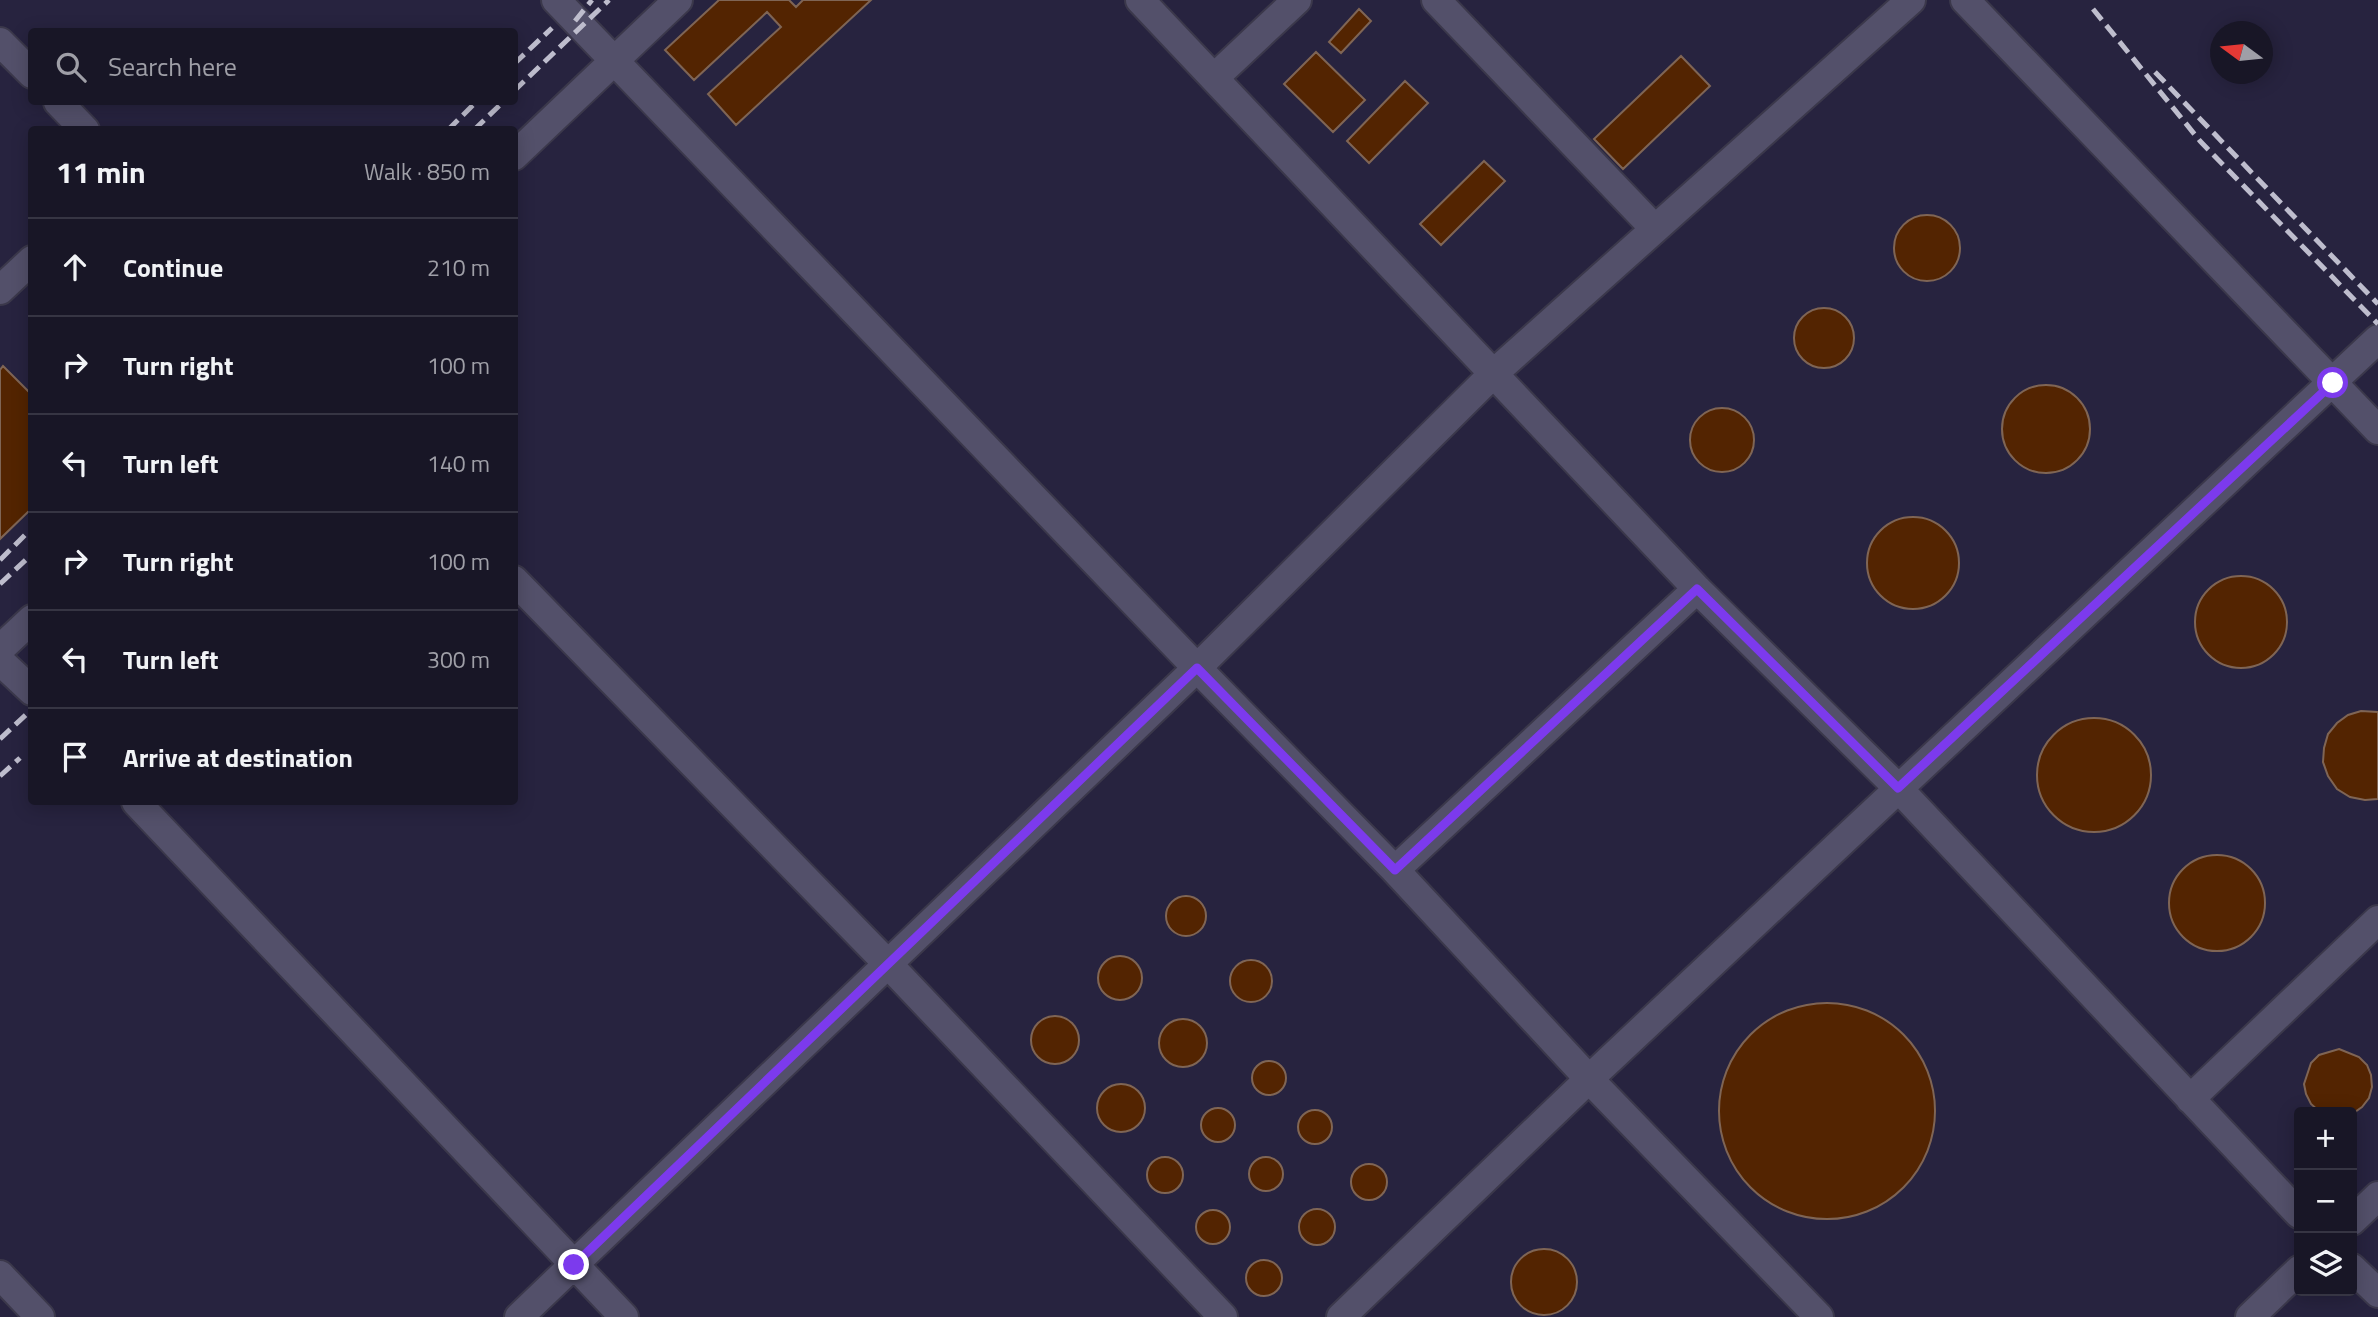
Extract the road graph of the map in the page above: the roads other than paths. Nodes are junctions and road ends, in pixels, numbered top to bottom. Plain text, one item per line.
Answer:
1 (556, 0) edge
2 (678, 0) edge
3 (1140, 0) edge
4 (1297, 0) edge
5 (1436, 0) edge
6 (1911, 0) edge
7 (1965, 0) edge
8 (1, 46) edge
9 (615, 60) junction
10 (28, 70) edge
11 (1214, 78) junction
12 (61, 105) edge
13 (81, 126) edge
14 (518, 152) edge
15 (1654, 229) junction
16 (28, 264) edge
17 (0, 290) edge
18 (2378, 339) edge
19 (1493, 374) junction
20 (2333, 383) junction
21 (2378, 430) edge
22 (518, 584) edge
23 (1697, 589) junction
24 (28, 623) edge
25 (0, 649) edge
26 (0, 661) edge
27 (1197, 668) junction
28 (28, 687) edge
29 (1898, 788) junction
30 (139, 805) edge
31 (1395, 870) junction
32 (2378, 920) edge
33 (888, 964) junction
34 (1588, 1079) junction
35 (2190, 1100) junction
36 (2378, 1196) edge
37 (2294, 1209) edge
38 (2357, 1216) edge
39 (574, 1265) junction
40 (2357, 1273) edge
41 (0, 1275) edge
42 (2294, 1275) edge
43 (2378, 1293) edge
44 (40, 1317) edge
45 (519, 1317) edge
46 (624, 1317) edge
47 (1223, 1317) edge
48 (1341, 1317) edge
49 (1819, 1317) edge
50 (2250, 1317) edge

1 - 9 lane
2 - 9 lane
3 - 11 lane
4 - 11 lane
5 - 15 lane
6 - 15 lane
7 - 20 lane
8 - 10 lane
9 - 14 lane
9 - 27 lane
11 - 19 lane
12 - 13 lane
15 - 19 lane
16 - 17 lane
18 - 20 lane
19 - 23 lane
19 - 27 lane
20 - 21 lane
20 - 29 lane
22 - 33 lane
23 - 29 lane
23 - 31 lane
24 - 25 lane
26 - 28 lane
27 - 31 lane
27 - 33 lane
29 - 34 lane
29 - 35 lane
30 - 39 lane
31 - 34 lane
32 - 35 lane
33 - 39 lane
33 - 47 lane
34 - 48 lane
34 - 49 lane
35 - 37 lane
36 - 38 lane
39 - 45 lane
39 - 46 lane
40 - 43 lane
41 - 44 lane
42 - 50 lane

